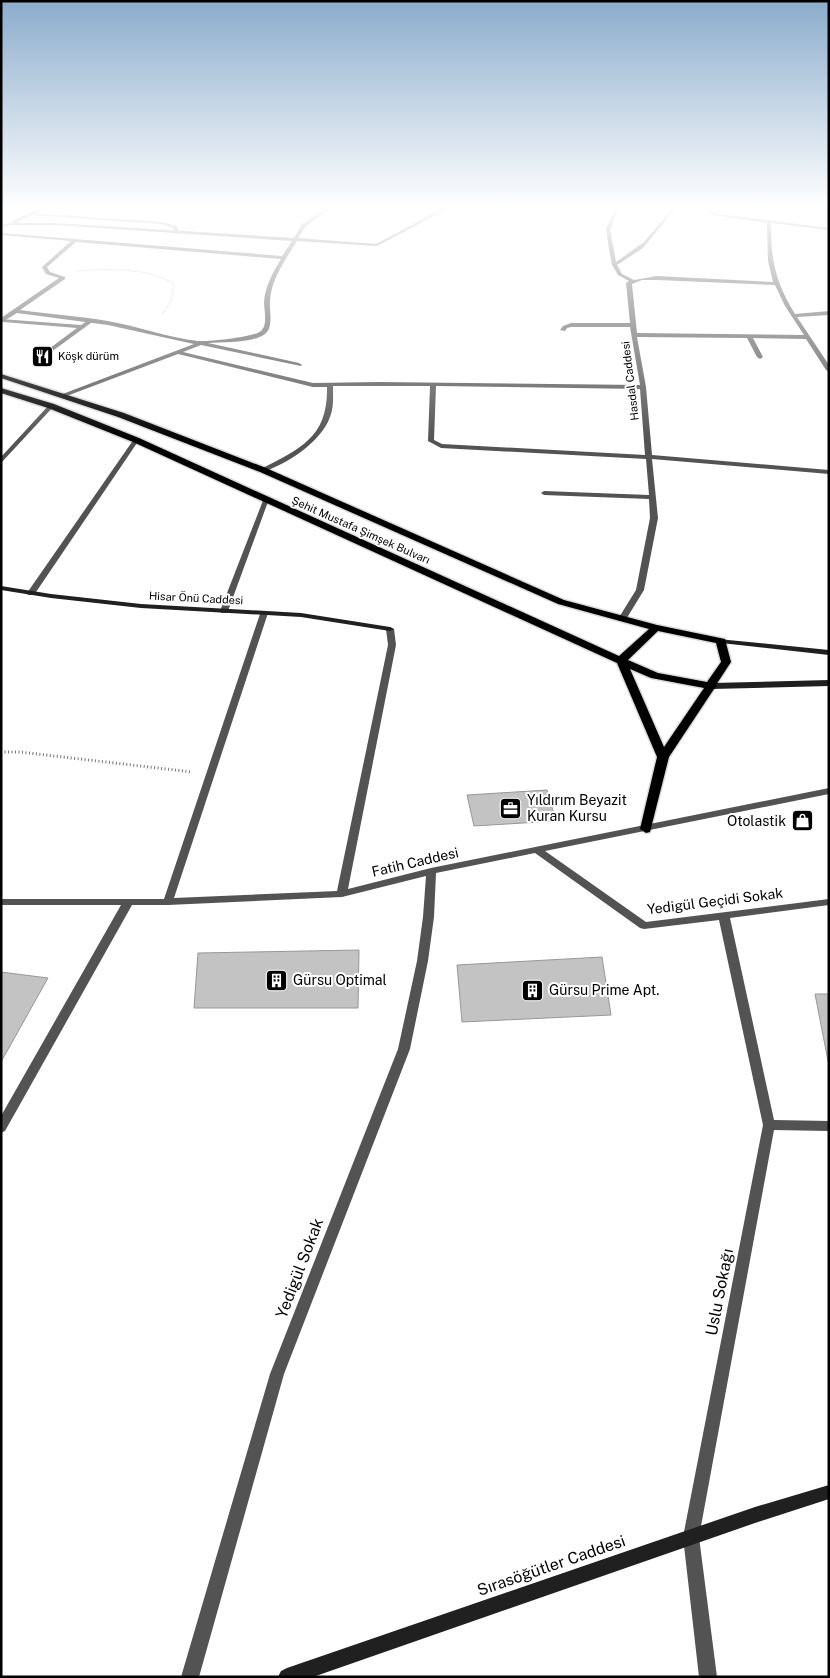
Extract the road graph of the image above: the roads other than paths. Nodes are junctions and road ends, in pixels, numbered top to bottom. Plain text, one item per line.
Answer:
1 (54, 284) edge
2 (270, 284) edge
3 (629, 284) edge
4 (776, 284) edge
5 (16, 311) junction
6 (829, 313) edge
7 (794, 316) junction
8 (92, 320) junction
9 (2, 321) edge
10 (634, 325) junction
11 (81, 328) junction
12 (563, 330) dead end
13 (634, 335) junction
14 (749, 336) junction
15 (808, 337) junction
16 (200, 343) junction
17 (177, 352) junction
18 (760, 357) dead end
19 (36, 361) dead end
20 (299, 365) dead end
21 (829, 370) edge
22 (1, 376) edge
23 (433, 385) junction
24 (330, 386) junction
25 (643, 387) junction
26 (1, 390) edge
27 (62, 396) junction
28 (50, 406) junction
29 (136, 440) junction
30 (648, 457) junction
31 (2, 460) edge
32 (263, 470) junction
33 (829, 472) edge
34 (544, 493) dead end
35 (652, 497) junction
36 (266, 499) junction
37 (1, 588) edge
38 (31, 593) junction
39 (224, 611) junction
40 (264, 613) junction
41 (622, 619) junction
42 (656, 628) junction
43 (390, 629) joint
44 (721, 641) junction
45 (829, 653) edge
46 (621, 660) junction
47 (829, 683) edge
48 (712, 686) junction
49 (663, 757) junction
50 (829, 791) edge
51 (646, 829) junction
52 (538, 851) junction
53 (431, 871) junction
54 (342, 894) junction
55 (1, 902) edge
56 (168, 902) junction
57 (829, 902) edge
58 (128, 903) junction
59 (724, 916) junction
60 (769, 1125) junction
61 (829, 1126) edge
62 (1, 1128) edge
63 (829, 1492) edge
64 (691, 1537) junction
65 (190, 1677) edge
66 (287, 1677) edge
67 (708, 1677) edge

1 - 5 street
2 - 16 street
3 - 10 street, Hasdal Caddesi
4 - 7 street
5 - 8 street
5 - 9 street
6 - 7 street
7 - 15 street
8 - 11 street
8 - 16 street
9 - 11 street
10 - 12 street
10 - 13 street, Hasdal Caddesi
11 - 19 street
13 - 14 street
13 - 25 street, Hasdal Caddesi
14 - 15 street
14 - 18 street
15 - 21 street
16 - 17 street
16 - 20 street
17 - 24 street
17 - 27 street
22 - 27 main road, Şehit Mustafa Şimşek Bulvarı
23 - 24 street
23 - 25 street
23 - 30 street
24 - 32 street
25 - 30 street, Hasdal Caddesi
26 - 28 main road, Şehit Mustafa Şimşek Bulvarı
27 - 32 main road, Şehit Mustafa Şimşek Bulvarı
28 - 29 main road, Şehit Mustafa Şimşek Bulvarı
28 - 31 street
29 - 36 main road, Şehit Mustafa Şimşek Bulvarı
29 - 38 street
30 - 33 street
30 - 35 street, Hasdal Caddesi
32 - 41 main road, Şehit Mustafa Şimşek Bulvarı
34 - 35 street
35 - 41 street, Hasdal Caddesi
36 - 39 street
36 - 46 main road, Şehit Mustafa Şimşek Bulvarı
37 - 38 main road, Hisar Önü Caddesi
38 - 39 main road, Hisar Önü Caddesi
39 - 40 main road, Hisar Önü Caddesi
40 - 43 main road, Hisar Önü Caddesi
40 - 56 street
41 - 42 main road, Şehit Mustafa Şimşek Bulvarı
42 - 44 main road, Şehit Mustafa Şimşek Bulvarı
42 - 46 main road
43 - 54 street
44 - 45 main road
44 - 48 main road
46 - 48 main road, Şehit Mustafa Şimşek Bulvarı
46 - 49 main road
47 - 48 main road
48 - 49 main road
49 - 51 main road
50 - 51 street, Fatih Caddesi
51 - 52 street, Fatih Caddesi
52 - 53 street, Fatih Caddesi
52 - 59 street, Yedigül Geçidi Sokak
53 - 54 street, Fatih Caddesi
53 - 65 street, Yedigül Sokak
54 - 56 street, Fatih Caddesi
55 - 58 street, Fatih Caddesi
56 - 58 street, Fatih Caddesi
57 - 59 street, Yedigül Geçidi Sokak
58 - 62 street
59 - 60 street, Uslu Sokağı
60 - 61 street
60 - 64 street, Uslu Sokağı
63 - 64 main road, Sırasöğütler Caddesi
64 - 66 main road, Sırasöğütler Caddesi
64 - 67 street, Uslu Sokağı

